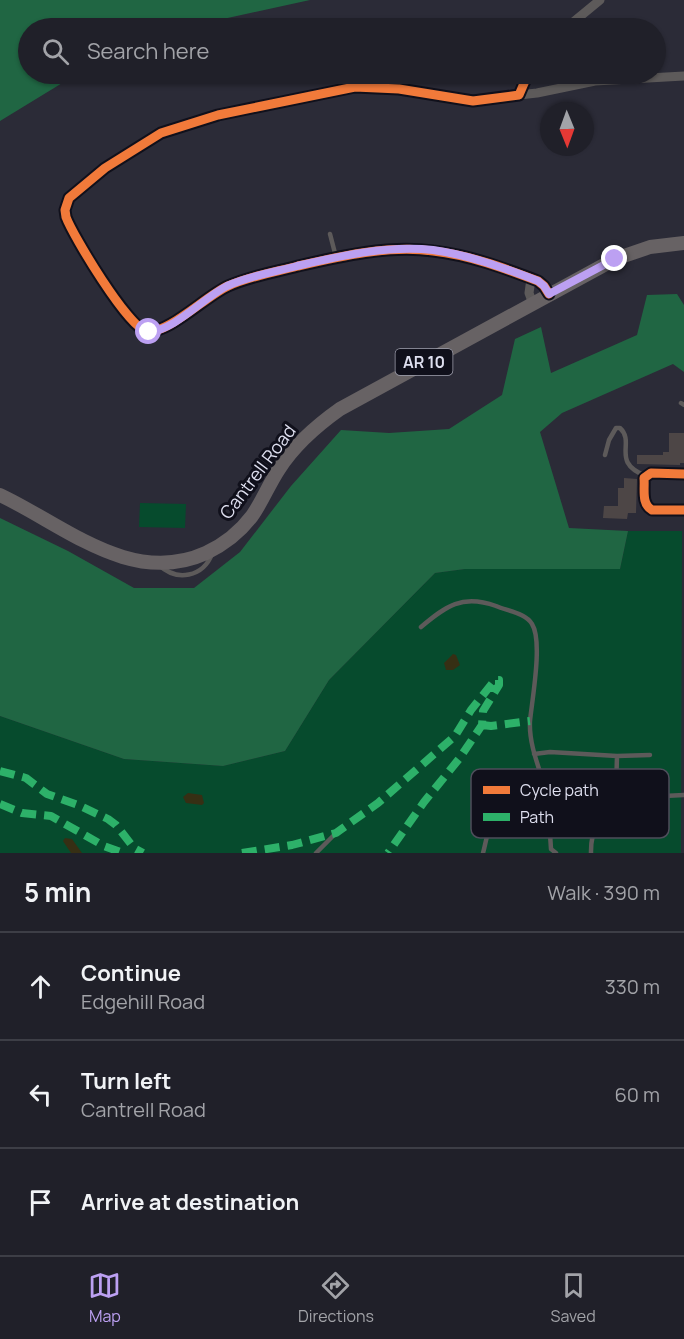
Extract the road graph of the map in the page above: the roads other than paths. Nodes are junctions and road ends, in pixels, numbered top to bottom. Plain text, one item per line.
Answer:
1 (600, 0) edge
2 (578, 18) edge
3 (684, 76) edge
4 (666, 77) edge
5 (524, 84) edge
6 (580, 84) edge
7 (519, 95) junction
8 (330, 234) dead end
9 (684, 243) edge
10 (336, 257) junction
11 (531, 279) junction
12 (549, 294) junction
13 (533, 303) junction
14 (605, 455) dead end
15 (684, 474) edge
16 (646, 476) junction
17 (0, 495) edge
18 (684, 510) edge
19 (421, 627) dead end
20 (534, 754) junction
21 (650, 754) dead end
22 (617, 756) junction
23 (537, 769) edge
24 (617, 769) edge
25 (684, 795) edge
26 (669, 796) edge
27 (336, 833) dead end
28 (551, 838) edge
29 (592, 838) edge
30 (316, 853) edge
31 (556, 853) edge
32 (591, 853) edge

1 - 2 street
3 - 4 street
5 - 7 street
6 - 7 street
7 - 10 street
8 - 10 lane
9 - 12 main road, Cantrell Road / AR 10
10 - 11 street
11 - 12 street
11 - 13 street
12 - 13 main road, Cantrell Road / AR 10
13 - 17 main road, Cantrell Road / AR 10
14 - 16 lane
15 - 16 street
16 - 18 street
19 - 20 lane
20 - 22 lane
20 - 23 lane
21 - 22 lane
22 - 24 lane
25 - 26 lane
27 - 30 lane
28 - 31 lane
29 - 32 lane

